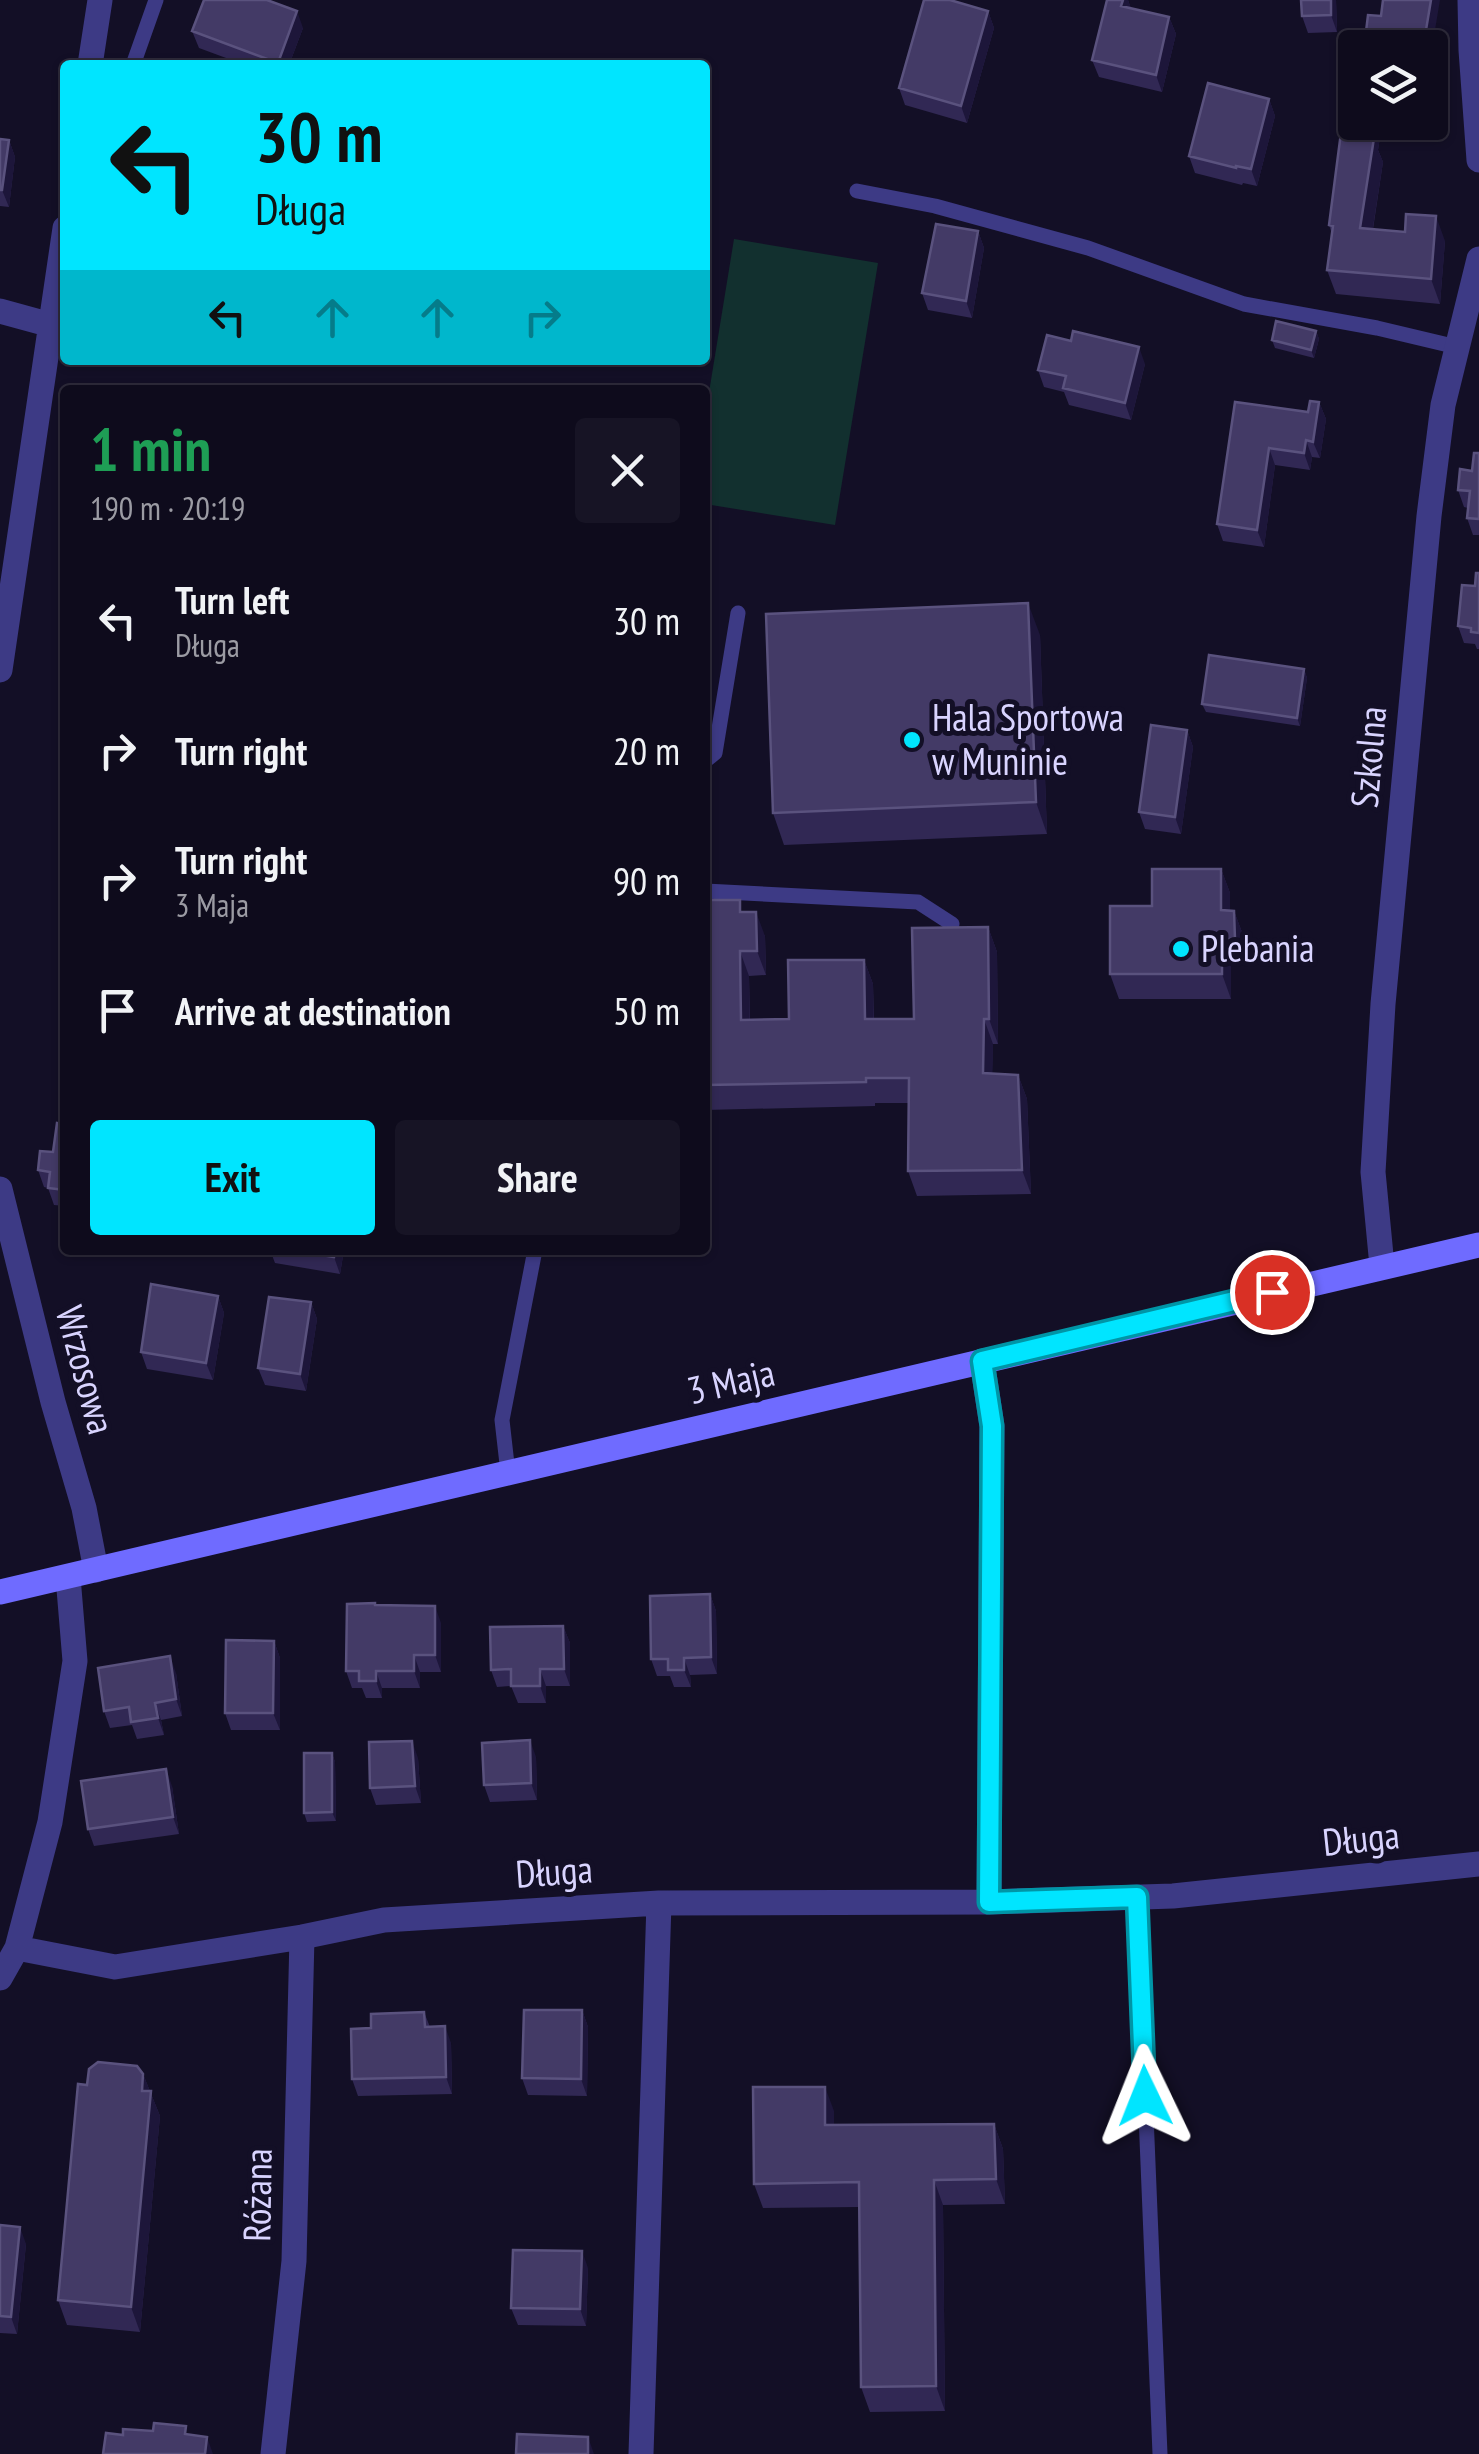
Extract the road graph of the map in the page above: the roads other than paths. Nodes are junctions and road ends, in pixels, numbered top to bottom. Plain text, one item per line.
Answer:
1 (100, 0) edge
2 (156, 0) edge
3 (1470, 0) edge
4 (91, 60) edge
5 (135, 60) edge
6 (1479, 160) edge
7 (856, 191) dead end
8 (1479, 259) edge
9 (60, 263) edge
10 (0, 311) edge
11 (51, 325) junction
12 (1457, 348) junction
13 (738, 613) dead end
14 (0, 670) edge
15 (710, 756) edge
16 (710, 891) edge
17 (952, 924) edge
18 (0, 1189) edge
19 (1479, 1245) edge
20 (533, 1255) edge
21 (1382, 1266) junction
22 (982, 1361) junction
23 (508, 1473) junction
24 (96, 1570) junction
25 (68, 1576) junction
26 (0, 1592) edge
27 (1479, 1864) edge
28 (1137, 1897) junction
29 (989, 1902) junction
30 (659, 1903) junction
31 (302, 1937) junction
32 (16, 1948) junction
33 (0, 1978) edge
34 (273, 2454) edge
35 (641, 2454) edge
36 (1160, 2454) edge

1 - 4 street
2 - 5 lane
3 - 6 street
7 - 12 lane
8 - 12 street, Szkolna
9 - 11 street
10 - 11 street
11 - 14 street
12 - 21 street, Szkolna
13 - 15 lane
16 - 17 lane
18 - 24 street, Wrzosowa
19 - 21 street, 3 Maja
20 - 23 lane
21 - 22 street, 3 Maja
22 - 23 street, 3 Maja
22 - 29 street
23 - 24 street, 3 Maja
24 - 25 street, 3 Maja
25 - 26 street, 3 Maja
25 - 32 street
27 - 28 street, Długa
28 - 29 street, Długa
28 - 36 lane
29 - 30 street, Długa
30 - 31 street, Długa
30 - 35 street
31 - 32 street, Długa
31 - 34 street, Różana
32 - 33 street

